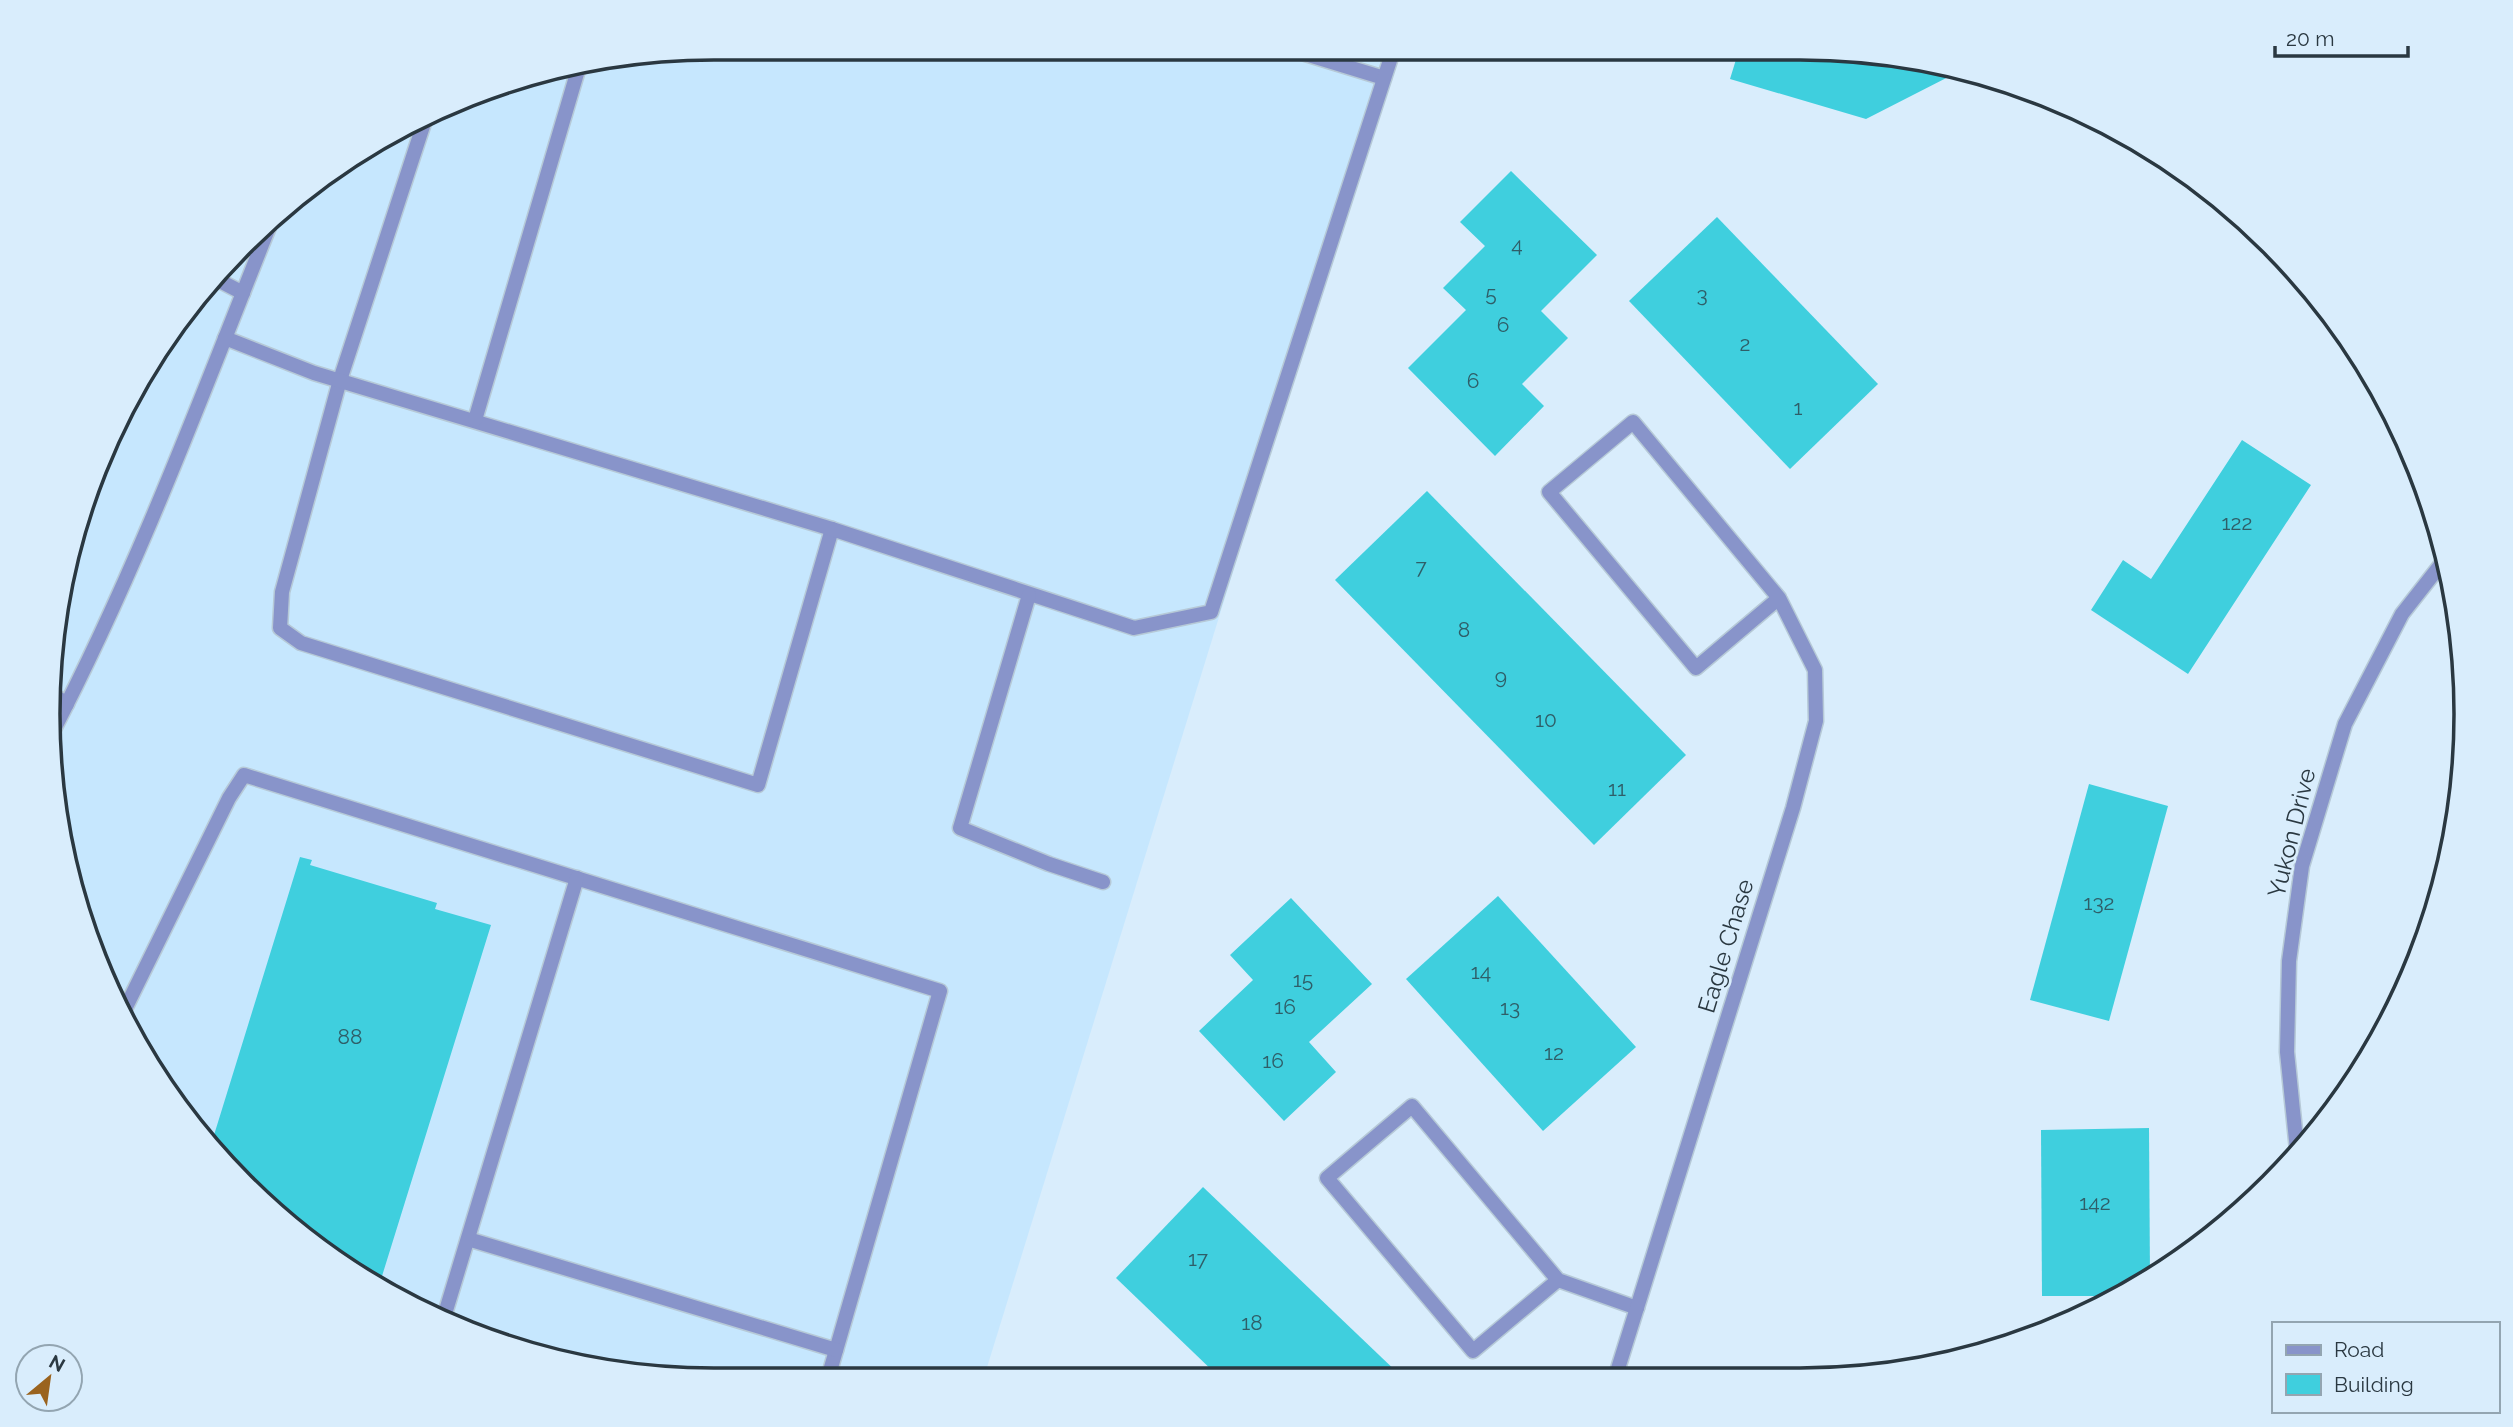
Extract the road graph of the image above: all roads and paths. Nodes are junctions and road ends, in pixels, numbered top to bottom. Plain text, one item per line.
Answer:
1 (1325, 60) edge
2 (1390, 60) edge
3 (577, 74) edge
4 (1384, 78) junction
5 (422, 128) edge
6 (265, 238) edge
7 (221, 283) edge
8 (243, 293) junction
9 (225, 338) junction
10 (340, 380) junction
11 (475, 420) junction
12 (832, 529) junction
13 (2437, 569) edge
14 (1028, 595) junction
15 (1779, 598) junction
16 (61, 700) edge
17 (577, 878) junction
18 (1103, 882) dead end
19 (127, 1004) edge
20 (2296, 1139) edge
21 (468, 1239) junction
22 (1558, 1280) junction
23 (1637, 1308) junction
24 (446, 1310) edge
25 (836, 1350) junction
26 (831, 1368) edge
27 (1618, 1368) edge

1 - 4 street
2 - 4 street
3 - 11 street
4 - 14 street
5 - 10 street
6 - 8 street
7 - 8 street
8 - 9 street
9 - 10 street
9 - 16 street
10 - 11 street
10 - 12 street
11 - 12 street
12 - 14 street
13 - 20 street, Yukon Drive
14 - 18 street
15 - 15 street, Eagle Chase
15 - 23 street, Eagle Chase
17 - 19 street
17 - 21 street
17 - 25 street
21 - 24 street
21 - 25 street
22 - 22 street
22 - 23 street
23 - 27 street, Eagle Chase
25 - 26 street

